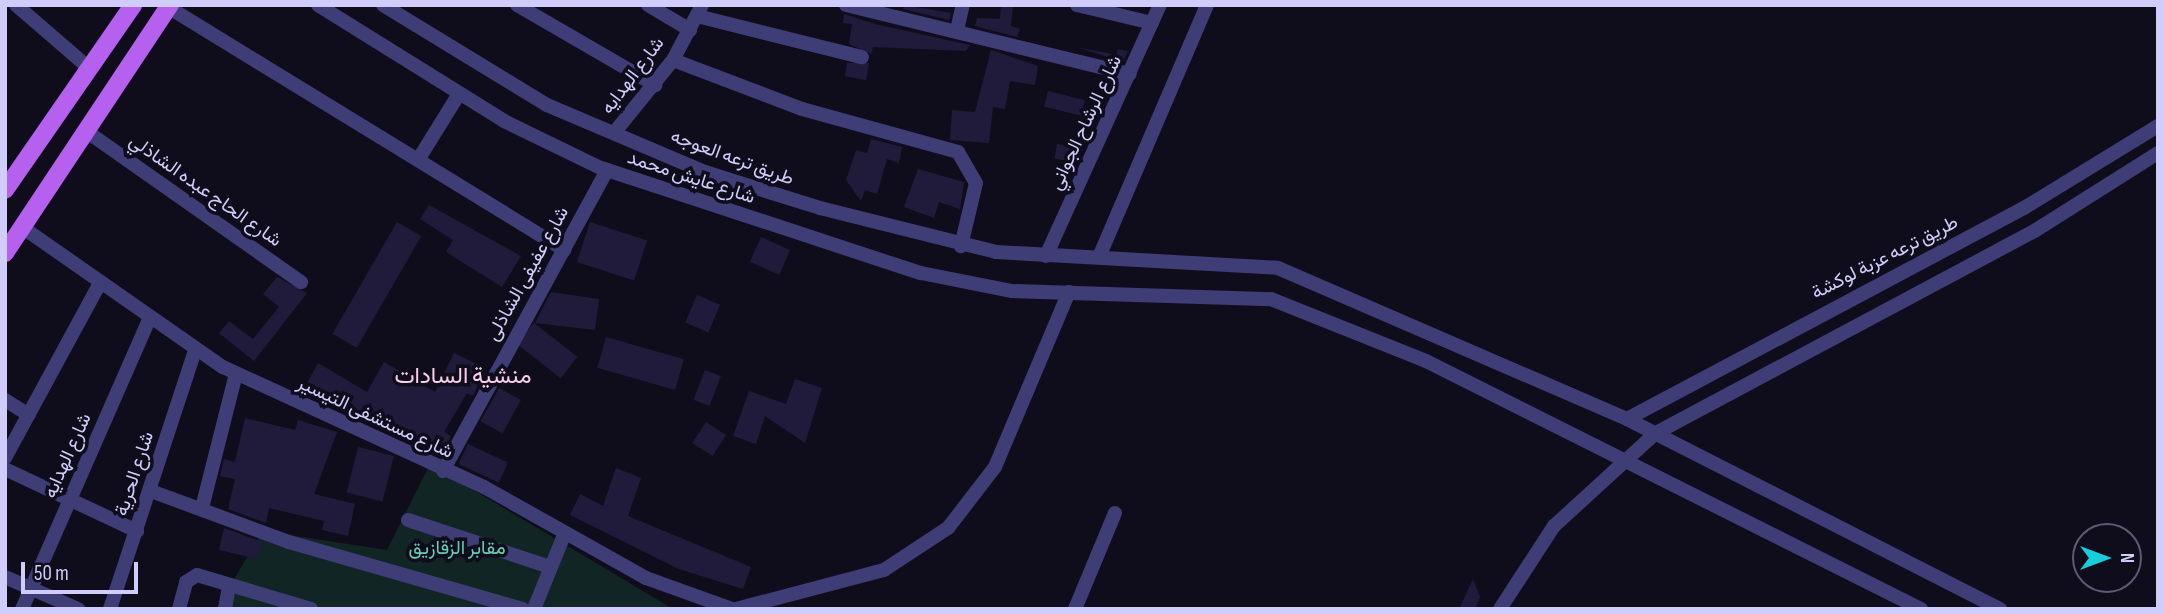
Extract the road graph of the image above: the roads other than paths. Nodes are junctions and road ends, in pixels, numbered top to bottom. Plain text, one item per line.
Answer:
1 (16, 5) edge
2 (133, 5) edge
3 (318, 5) edge
4 (383, 5) edge
5 (517, 5) edge
6 (648, 5) edge
7 (846, 5) edge
8 (963, 5) edge
9 (1077, 5) edge
10 (1160, 5) edge
11 (1207, 5) edge
12 (169, 6) edge
13 (700, 11) edge
14 (1152, 23) junction
15 (690, 30) junction
16 (957, 30) junction
17 (862, 57) dead end
18 (673, 60) junction
19 (89, 68) junction
20 (1130, 74) junction
21 (655, 85) junction
22 (459, 94) junction
23 (2158, 126) edge
24 (86, 131) junction
25 (614, 133) junction
26 (2158, 153) edge
27 (418, 160) junction
28 (607, 170) junction
29 (5, 190) edge
30 (22, 227) junction
31 (961, 246) junction
32 (564, 250) junction
33 (5, 253) edge
34 (1046, 256) junction
35 (1099, 257) junction
36 (301, 282) dead end
37 (99, 285) junction
38 (1069, 292) junction
39 (149, 319) junction
40 (195, 351) junction
41 (236, 374) junction
42 (5, 401) edge
43 (29, 415) junction
44 (1627, 419) junction
45 (1656, 433) junction
46 (5, 458) edge
47 (1627, 460) junction
48 (5, 470) edge
49 (443, 471) junction
50 (151, 491) junction
51 (69, 500) junction
52 (202, 508) junction
53 (1115, 513) dead end
54 (408, 520) dead end
55 (137, 531) junction
56 (564, 535) junction
57 (551, 568) junction
58 (5, 577) edge
59 (229, 586) junction
60 (31, 589) junction
61 (22, 609) edge
62 (78, 609) edge
63 (110, 609) edge
64 (179, 609) edge
65 (225, 609) edge
66 (311, 609) edge
67 (523, 609) edge
68 (534, 609) edge
69 (734, 609) edge
70 (1075, 609) edge
71 (1500, 609) edge
72 (1921, 609) edge
73 (2000, 609) edge

1 - 19 street
2 - 19 main road
3 - 22 street, شارع عايش محمد
4 - 25 street, طريق ترعه العوجه
5 - 21 street
6 - 15 street
7 - 16 street
8 - 16 street
9 - 14 street
10 - 14 street, شارع الرشاح الجواني
11 - 35 street
12 - 24 main road
12 - 27 street
13 - 15 street, شارع الهدايه
13 - 17 street
14 - 20 street, شارع الرشاح الجواني
15 - 18 street, شارع الهدايه
16 - 20 street
18 - 21 street, شارع الهدايه
18 - 31 street
19 - 29 main road
20 - 34 street, شارع الرشاح الجواني
21 - 25 street, شارع الهدايه
22 - 27 street
22 - 28 street, شارع عايش محمد
23 - 44 street, طريق ترعه عزبة لوكشة
24 - 30 main road
24 - 36 street, شارع الحاج عبده الشاذلي
25 - 31 street, طريق ترعه العوجه
26 - 45 street
27 - 32 street
28 - 32 street, شارع عفيفى الشاذلى
28 - 38 street, شارع عايش محمد
30 - 33 main road
30 - 37 street, شارع مستشفى التيسير
31 - 34 street, طريق ترعه العوجه
32 - 49 street, شارع عفيفى الشاذلى
34 - 35 street, طريق ترعه العوجه
35 - 44 street, طريق ترعه العوجه
37 - 39 street, شارع مستشفى التيسير
37 - 43 street
38 - 47 street, شارع عايش محمد
38 - 69 street
39 - 40 street, شارع مستشفى التيسير
39 - 51 street, شارع الهدايه
40 - 41 street, شارع مستشفى التيسير
40 - 50 street, شارع الحرية
41 - 49 street, شارع مستشفى التيسير
41 - 52 street
42 - 43 street
43 - 46 street
44 - 45 street, طريق ترعه العوجه
45 - 47 street
45 - 73 street, طريق ترعه العوجه
47 - 71 street
47 - 72 street, شارع عايش محمد
48 - 51 street
49 - 56 street, شارع مستشفى التيسير
50 - 52 street
50 - 55 street, شارع الحرية
51 - 55 street
51 - 60 street, شارع الهدايه
52 - 67 street
53 - 70 street
54 - 57 street
55 - 63 street, شارع الحرية
56 - 57 street
56 - 69 street, شارع مستشفى التيسير
57 - 68 street
58 - 60 street
59 - 64 street
59 - 65 street
59 - 66 street
60 - 61 street, شارع الهدايه
60 - 62 street

